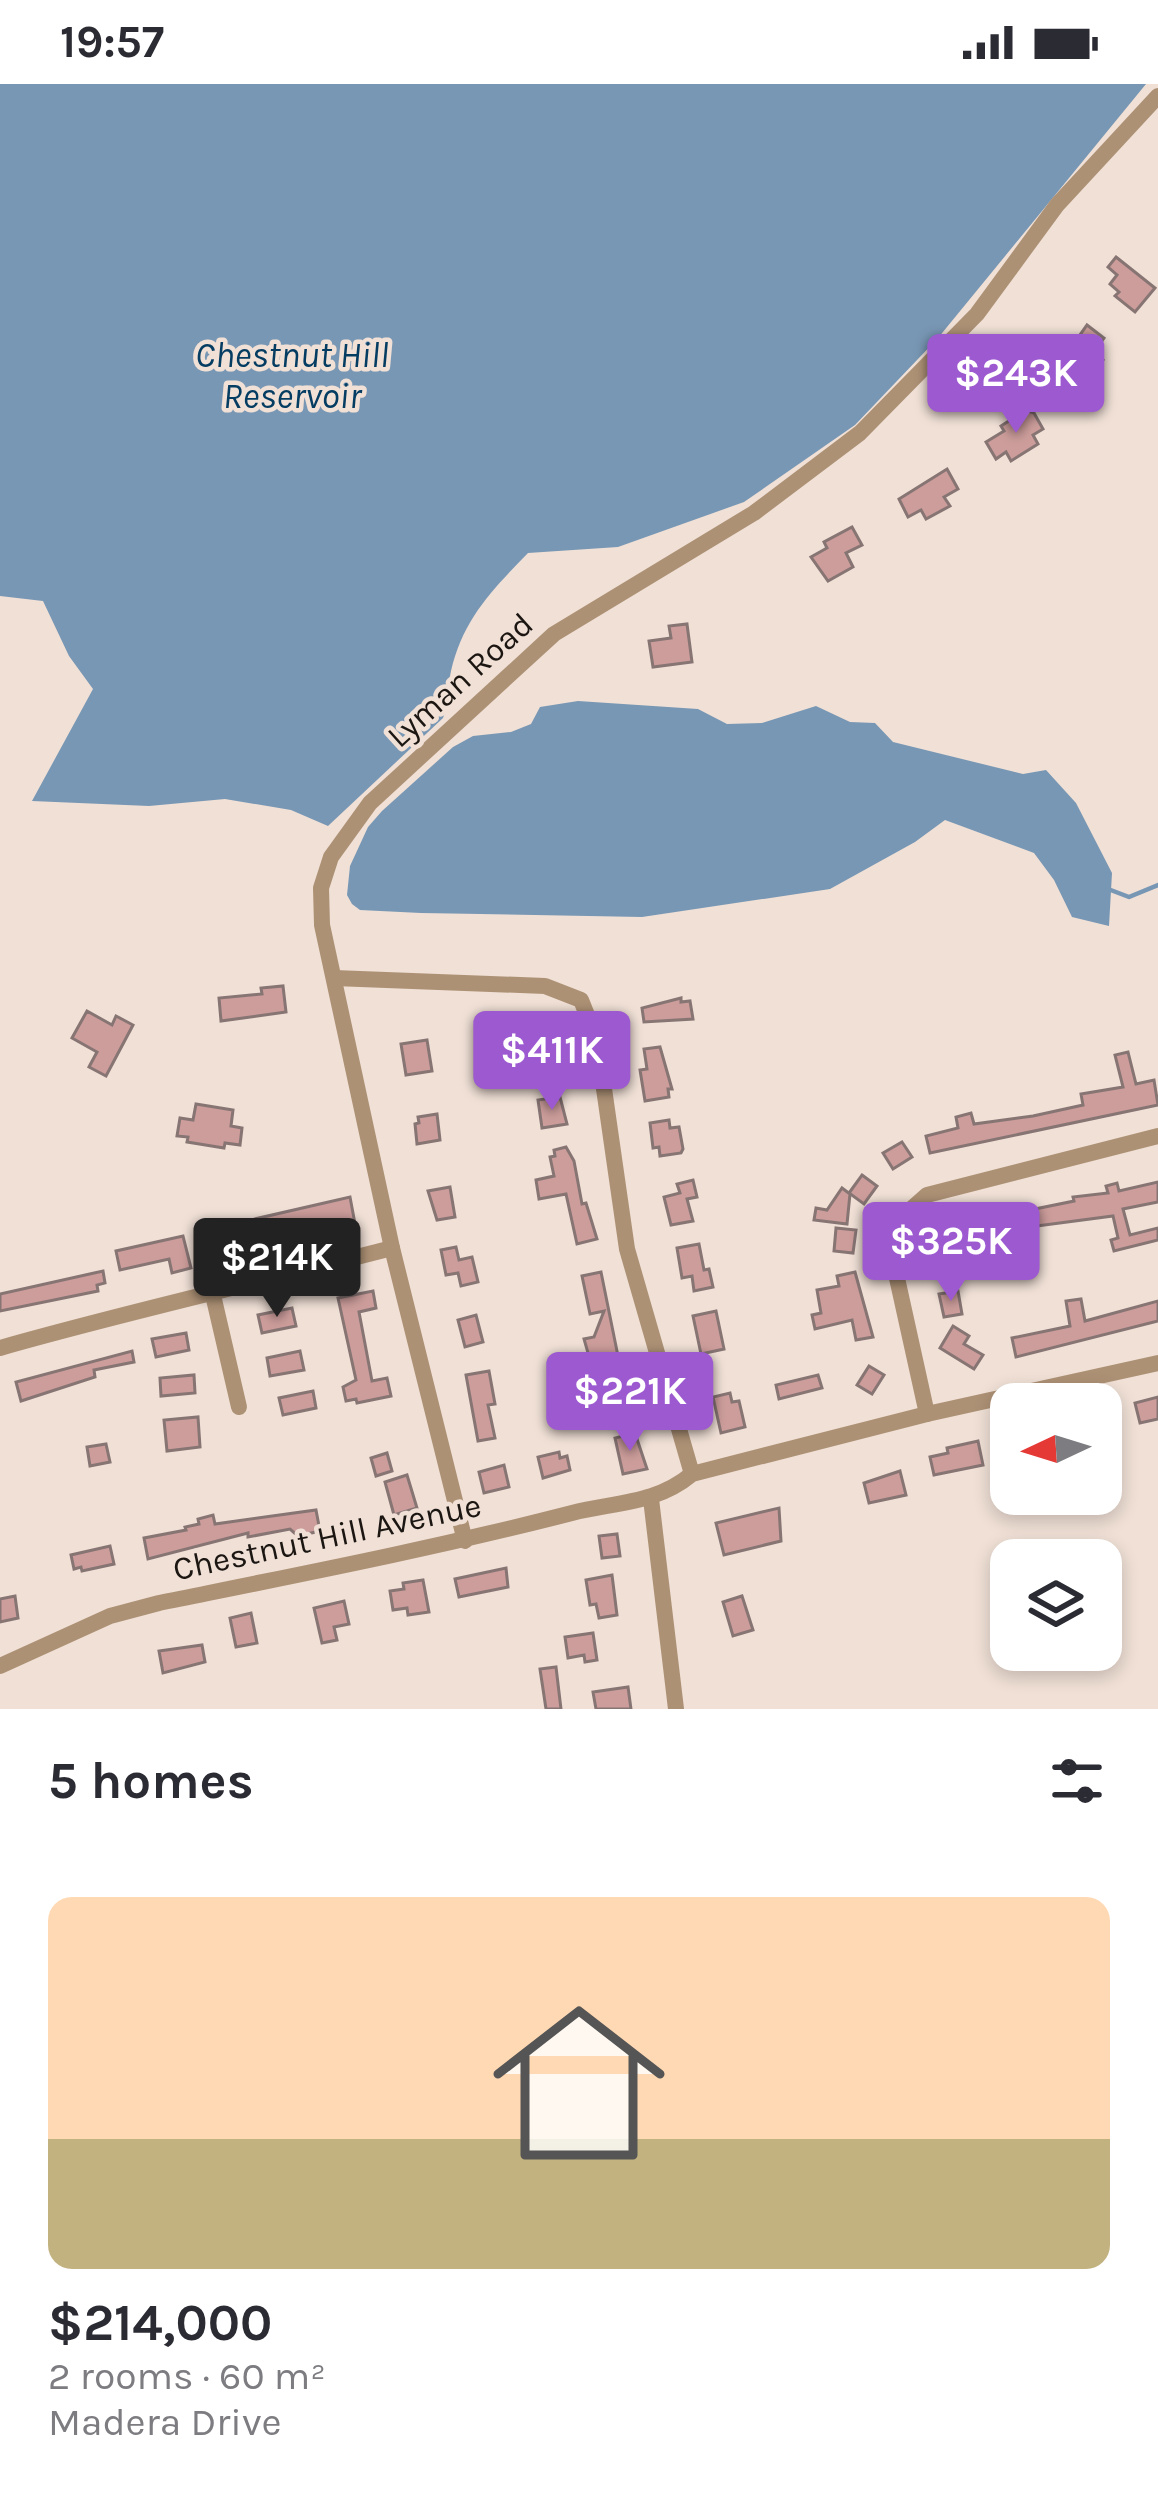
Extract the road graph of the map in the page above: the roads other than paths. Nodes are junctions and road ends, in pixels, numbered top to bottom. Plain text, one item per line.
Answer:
1 (1158, 96) edge
2 (334, 978) junction
3 (1158, 1136) edge
4 (392, 1248) junction
5 (213, 1294) junction
6 (0, 1348) edge
7 (1158, 1363) edge
8 (239, 1407) dead end
9 (927, 1414) junction
10 (692, 1474) junction
11 (651, 1499) junction
12 (465, 1541) junction
13 (0, 1666) edge
14 (676, 1709) edge

1 - 2 street, Lyman Road
2 - 4 street, Lyman Road
2 - 10 street
3 - 9 street
4 - 5 street
4 - 12 street, Lyman Road
5 - 6 street
5 - 8 street
7 - 9 street, Chestnut Hill Avenue
9 - 10 street, Chestnut Hill Avenue
10 - 11 street, Chestnut Hill Avenue
11 - 12 street, Chestnut Hill Avenue
11 - 14 street
12 - 13 street, Chestnut Hill Avenue

